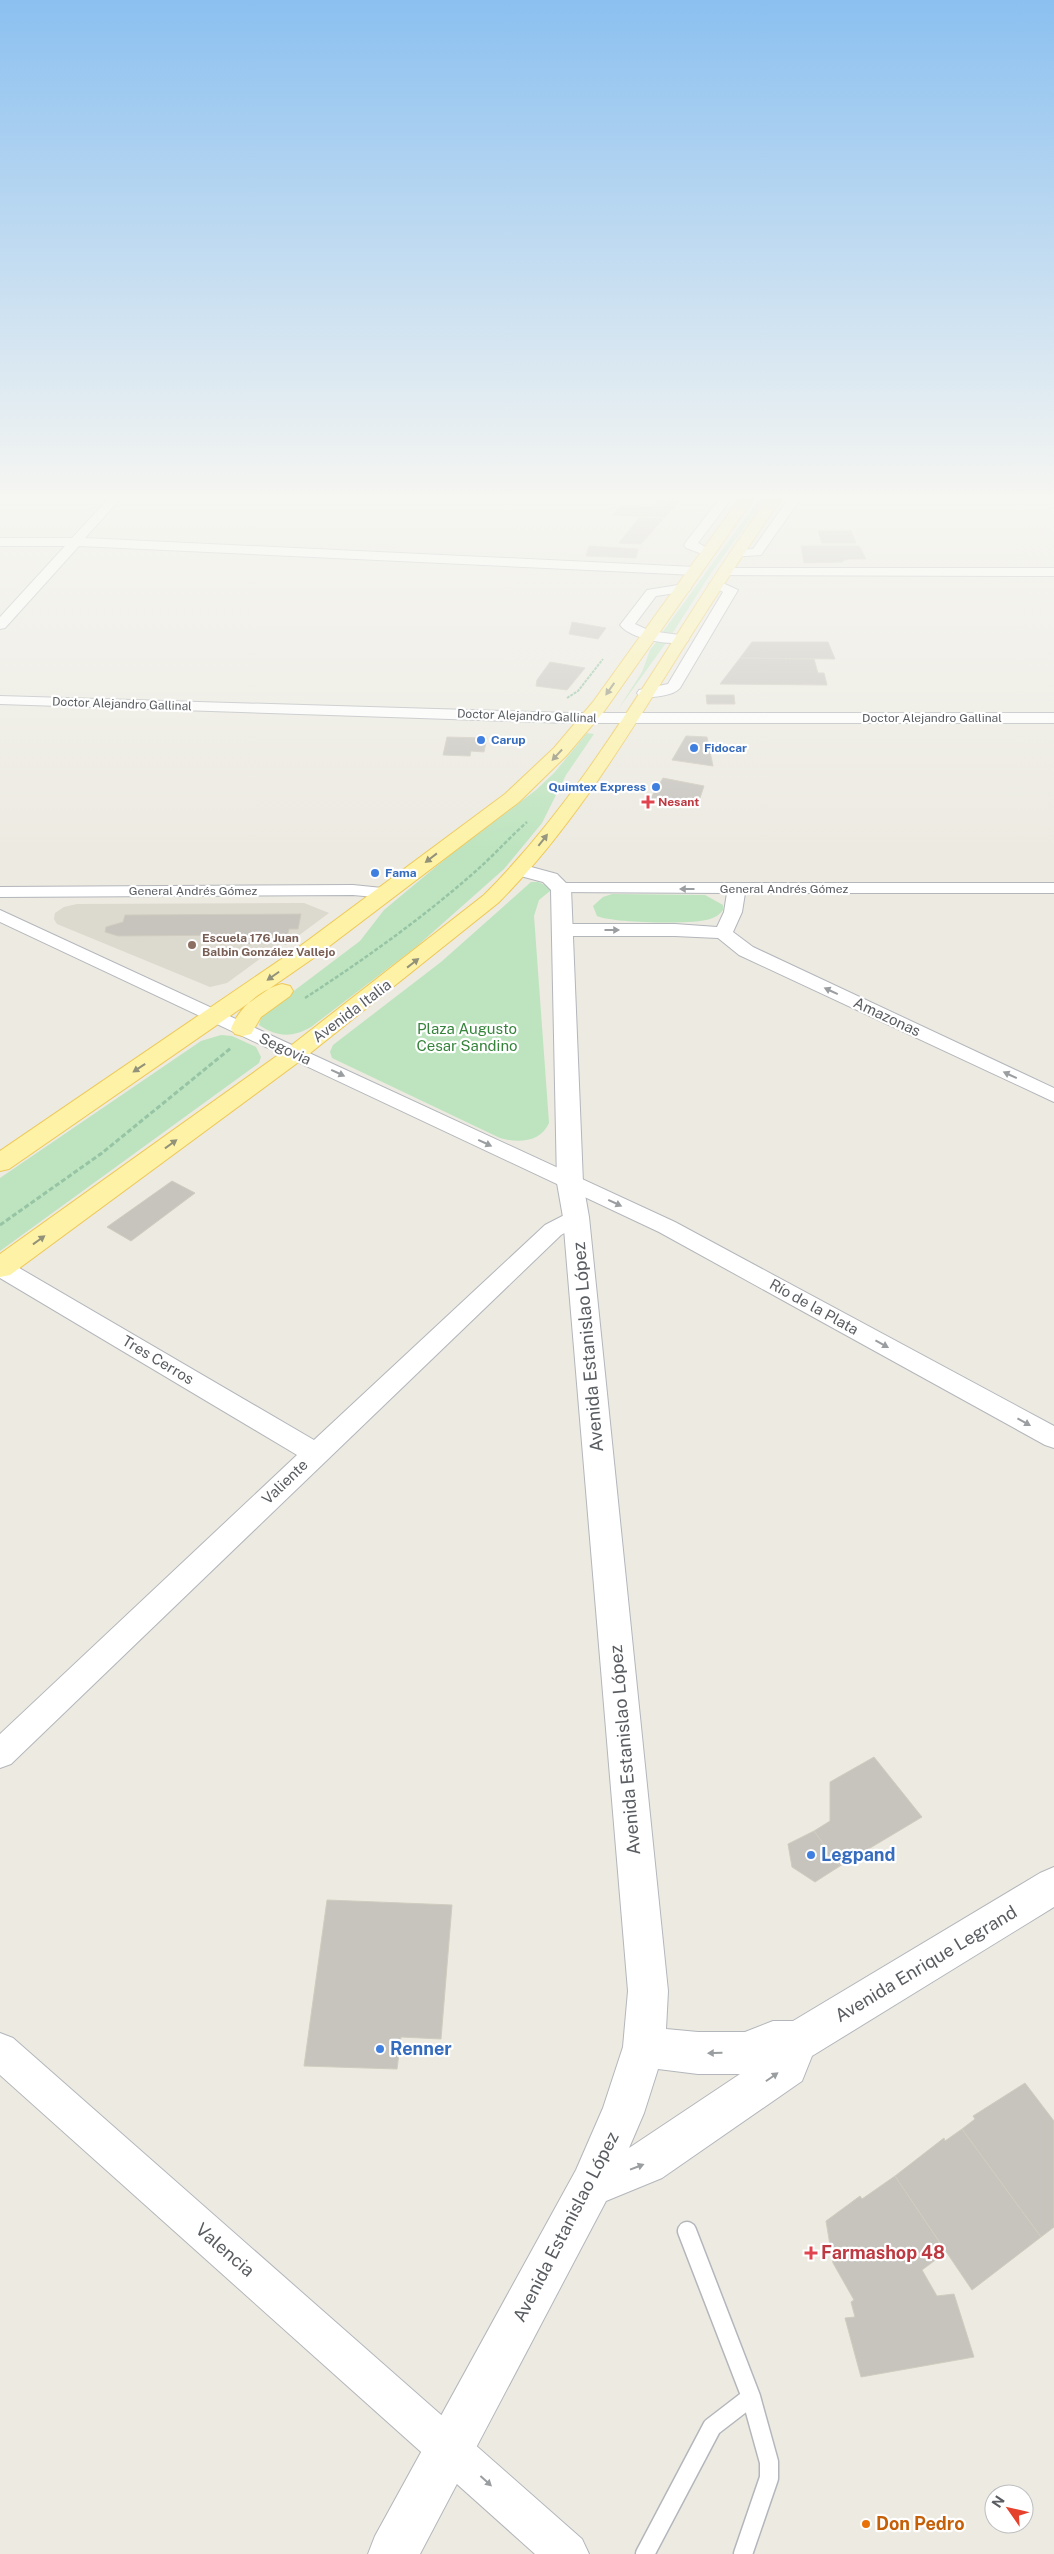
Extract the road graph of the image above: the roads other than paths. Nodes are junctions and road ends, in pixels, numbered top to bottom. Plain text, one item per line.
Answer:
1 (633, 617) edge
2 (662, 617) edge
3 (696, 617) edge
4 (715, 617) edge
5 (648, 635) junction
6 (682, 639) junction
7 (638, 650) junction
8 (644, 693) junction
9 (0, 700) edge
10 (588, 718) junction
11 (1054, 718) edge
12 (629, 719) junction
13 (566, 812) junction
14 (520, 870) junction
15 (561, 888) junction
16 (1054, 888) edge
17 (736, 890) junction
18 (0, 892) edge
19 (386, 893) junction
20 (0, 915) edge
21 (354, 917) junction
22 (563, 930) junction
23 (723, 933) junction
24 (215, 1016) junction
25 (247, 1031) junction
26 (296, 1053) junction
27 (1054, 1096) edge
28 (0, 1163) edge
29 (570, 1182) junction
30 (576, 1217) junction
31 (1, 1268) edge
32 (1054, 1438) edge
33 (315, 1453) junction
34 (0, 1754) edge
35 (1054, 1886) edge
36 (797, 2042) junction
37 (644, 2048) junction
38 (0, 2051) edge
39 (592, 2185) junction
40 (687, 2231) dead end
41 (750, 2397) junction
42 (450, 2448) junction
43 (394, 2554) edge
44 (567, 2554) edge
45 (645, 2554) edge
46 (744, 2554) edge

1 - 5 street
2 - 5 main road
3 - 6 main road, Avenida Italia
4 - 8 street
5 - 6 street
5 - 7 main road
6 - 8 main road, Avenida Italia
7 -> 10 main road
7 - 12 main road
8 - 12 main road, Avenida Italia
9 - 10 street, Doctor Alejandro Gallinal
10 - 12 street, Doctor Alejandro Gallinal
10 - 13 main road
10 -> 19 main road
11 - 12 street, Doctor Alejandro Gallinal
12 - 13 main road, Avenida Italia
14 -> 13 main road, Avenida Italia
14 - 15 street
26 -> 14 main road, Avenida Italia
17 -> 15 street, General Andrés Gómez
15 - 22 street, Avenida Estanislao López
16 - 17 street, General Andrés Gómez
17 - 23 street
18 - 19 street, General Andrés Gómez
19 - 21 main road
20 - 24 street, Segovia
21 -> 24 main road
21 - 25 main road
22 -> 23 street
22 - 29 street, Avenida Estanislao López
27 -> 23 street, Amazonas
24 - 25 street, Segovia
24 -> 28 main road
25 - 26 street, Segovia
26 -> 29 street, Segovia
31 -> 26 main road, Avenida Italia
29 - 30 street, Avenida Estanislao López
29 -> 32 street, Río de la Plata
30 - 33 street, Valiente
30 - 37 street, Avenida Estanislao López
31 - 33 street, Tres Cerros
33 - 34 street, Valiente
35 - 36 street, Avenida Enrique Legrand
36 -> 37 street
39 -> 36 street
37 - 39 street, Avenida Estanislao López
38 - 42 street, Valencia
39 - 42 street, Avenida Estanislao López
40 - 41 lane
41 - 45 lane
41 - 46 lane
42 - 43 street, Avenida Estanislao López
42 -> 44 street, Valencia

